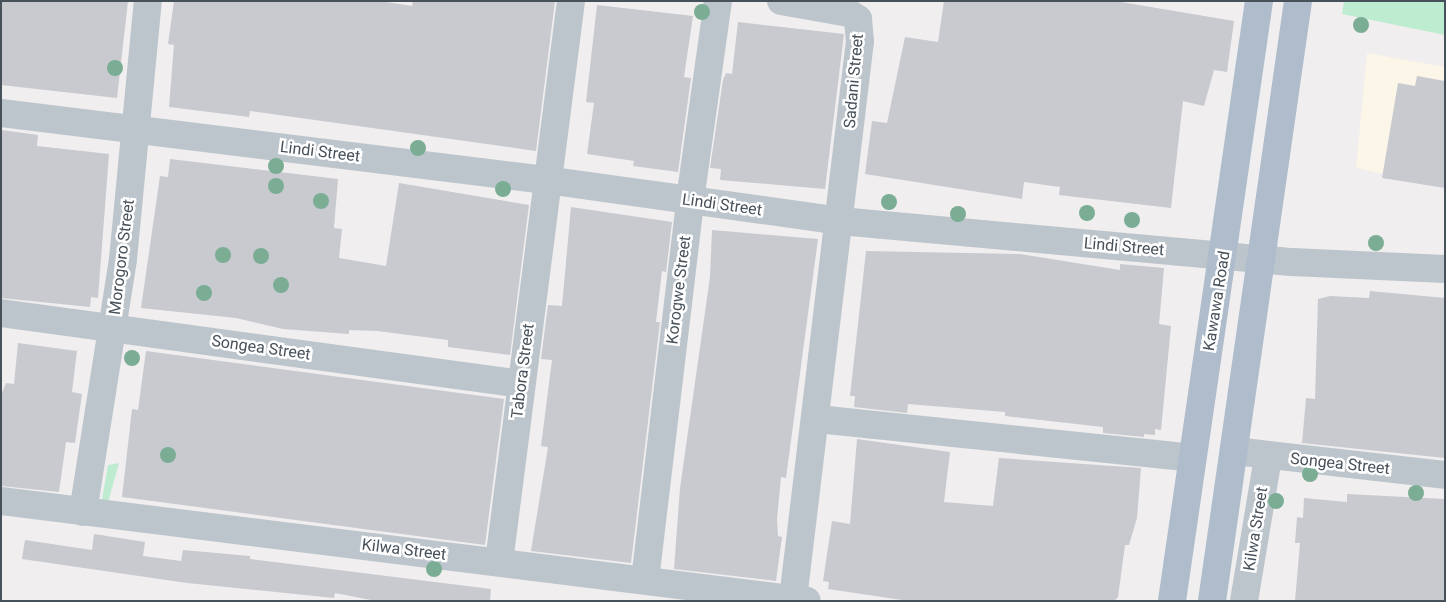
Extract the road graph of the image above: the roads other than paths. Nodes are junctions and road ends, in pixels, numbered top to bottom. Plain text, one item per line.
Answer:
1 (148, 1) edge
2 (571, 1) edge
3 (718, 1) edge
4 (781, 1) edge
5 (1259, 1) edge
6 (1298, 1) edge
7 (859, 10) edge
8 (1, 113) edge
9 (136, 130) junction
10 (546, 180) junction
11 (690, 200) junction
12 (840, 221) junction
13 (1224, 256) junction
14 (1260, 260) junction
15 (1445, 269) edge
16 (1, 313) edge
17 (114, 327) junction
18 (521, 384) junction
19 (817, 419) junction
20 (1235, 451) junction
21 (1268, 457) junction
22 (1192, 458) junction
23 (1445, 474) edge
24 (1, 501) edge
25 (83, 512) junction
26 (498, 562) junction
27 (645, 580) junction
28 (800, 600) edge
29 (1172, 601) edge
30 (1212, 601) edge
31 (1244, 601) edge

1 - 9 street, Morogoro Street
2 - 10 street, Tabora Street
3 - 11 street, Korogwe Street
4 - 7 street, Sadani Street
5 - 13 main road, Kawawa Road
6 - 14 main road
7 - 12 street, Sadani Street
8 - 9 street, Lindi Street
9 - 10 street, Lindi Street
9 - 17 street, Morogoro Street
10 - 11 street, Lindi Street
10 - 18 street, Tabora Street
11 - 12 street, Lindi Street
11 - 27 street, Korogwe Street
12 - 13 street, Lindi Street
12 - 19 street, Sadani Street
13 - 14 street, Lindi Street
13 - 22 main road, Kawawa Road
14 - 15 street, Lindi Street
14 - 20 main road
16 - 17 street, Songea Street
17 - 18 street, Songea Street
17 - 25 street, Morogoro Street
18 - 26 street, Tabora Street
19 - 22 street
19 - 28 street, Sadani Street
20 - 21 street, Songea Street
20 - 30 main road
21 - 23 street, Songea Street
21 - 31 street, Kilwa Street
22 - 29 main road, Kawawa Road
24 - 25 street, Kilwa Street
25 - 26 street, Kilwa Street
26 - 27 street, Kilwa Street
27 - 28 street, Kilwa Street

